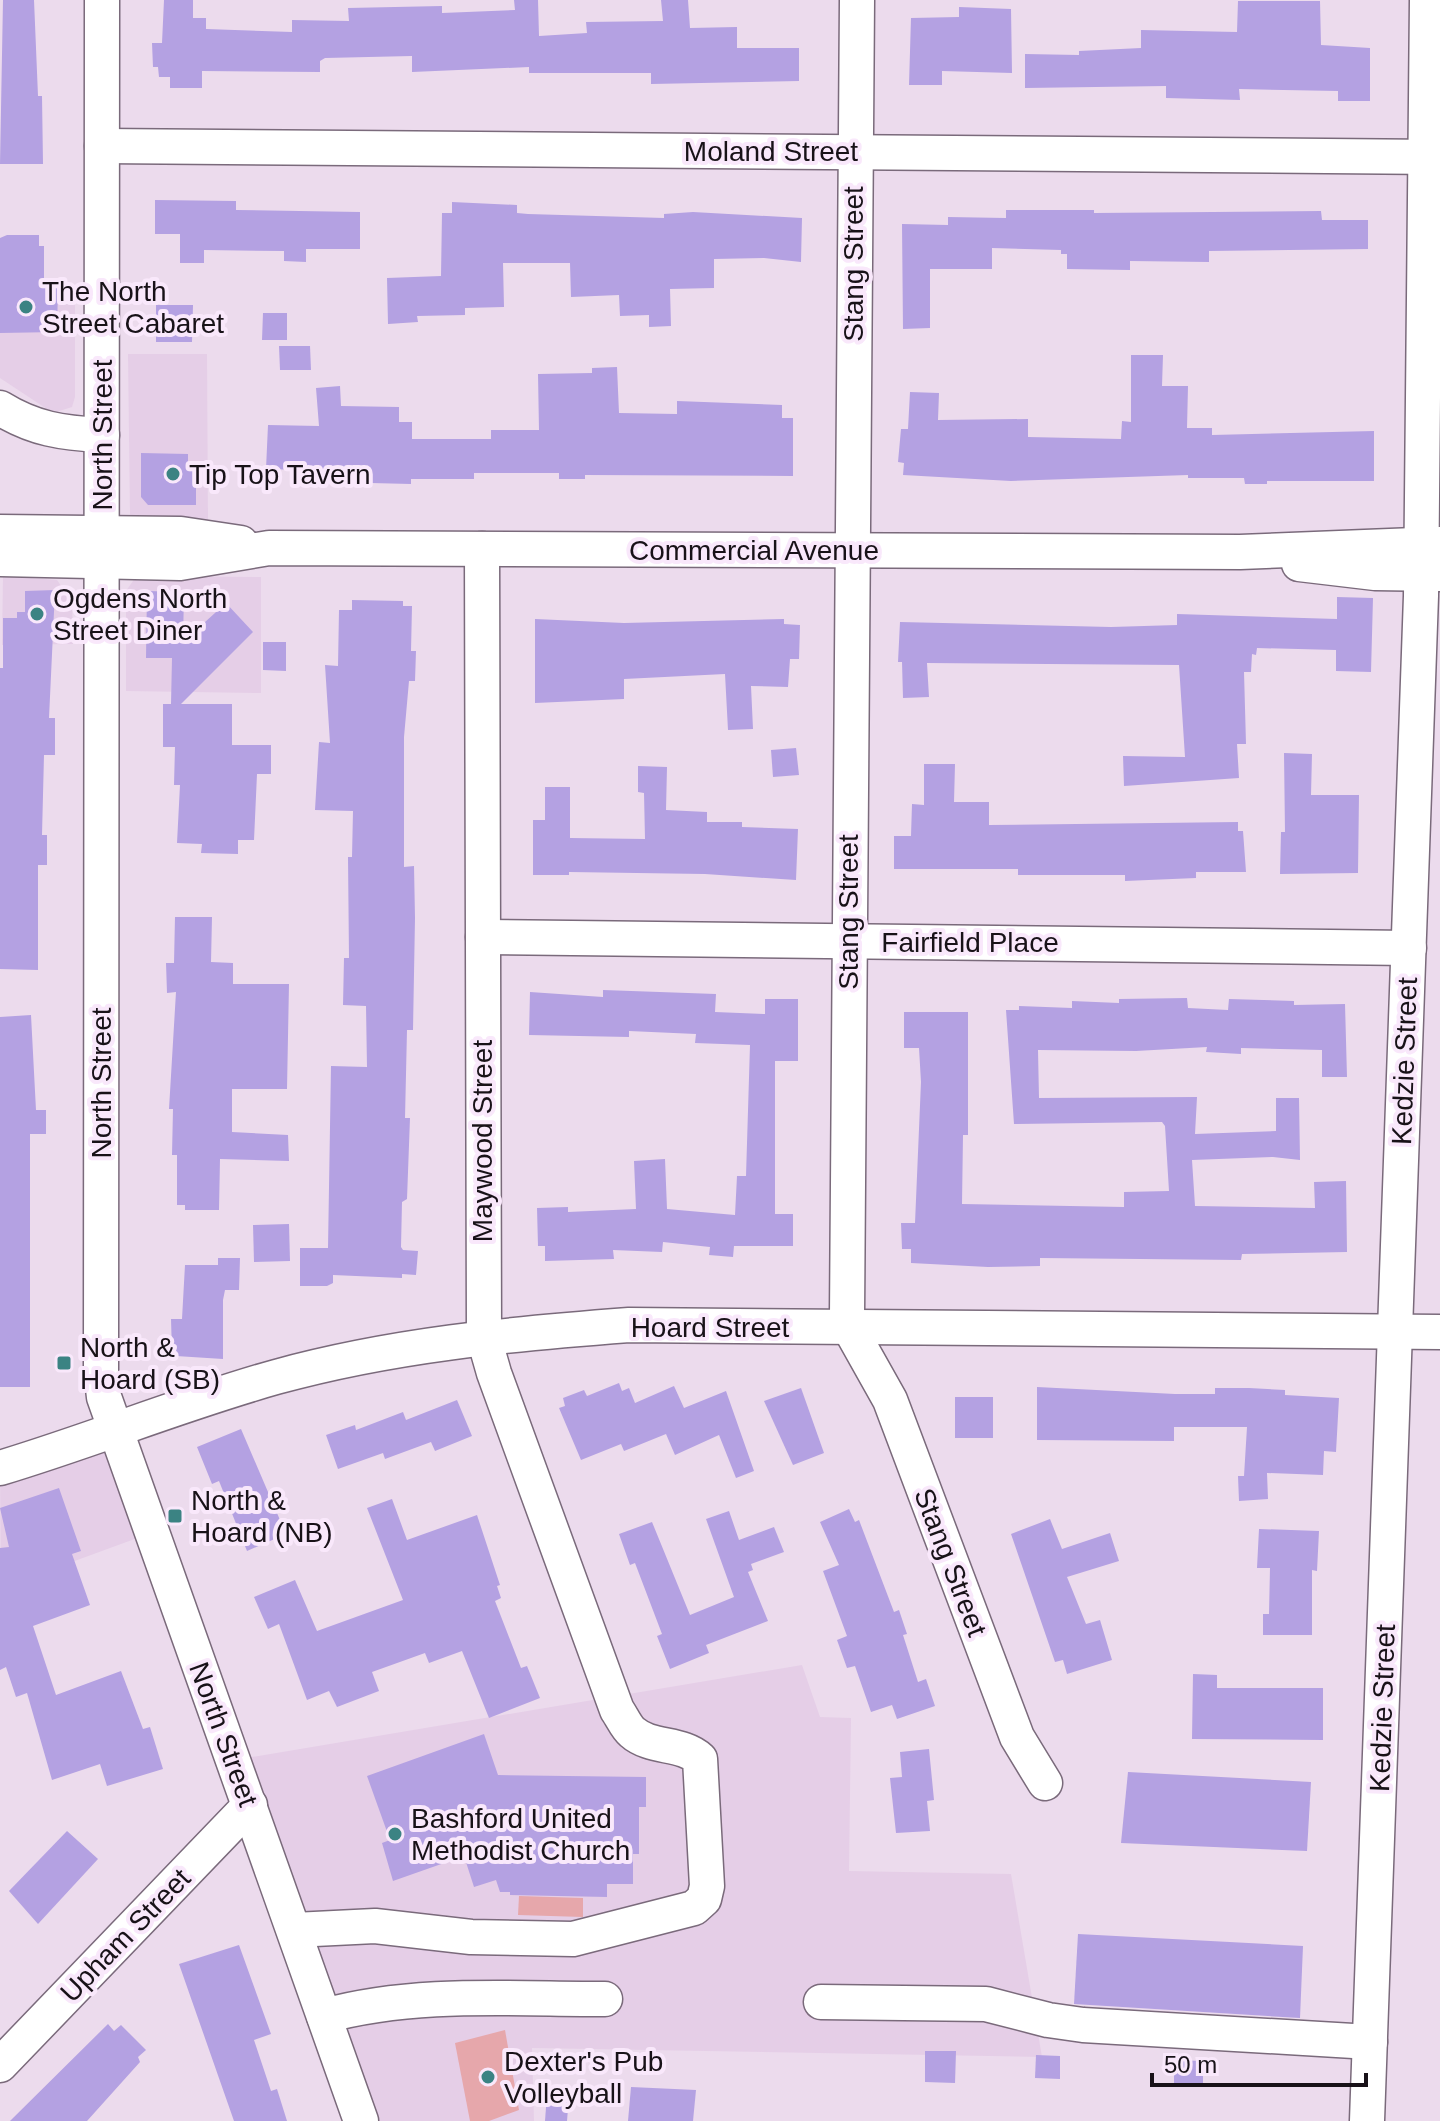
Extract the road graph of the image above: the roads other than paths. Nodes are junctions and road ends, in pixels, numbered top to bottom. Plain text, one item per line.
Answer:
1 (102, 0) edge
2 (857, 0) edge
3 (1427, 0) edge
4 (102, 146) junction
5 (854, 152) junction
6 (1432, 157) edge
7 (0, 408) edge
8 (102, 435) junction
9 (0, 532) edge
10 (102, 548) junction
11 (482, 549) junction
12 (851, 551) junction
13 (0, 559) edge
14 (1431, 559) edge
15 (483, 937) junction
16 (847, 941) junction
17 (1409, 948) junction
18 (849, 1327) junction
19 (1440, 1332) edge
20 (1395, 1333) junction
21 (484, 1338) junction
22 (116, 1430) junction
23 (0, 1468) edge
24 (1045, 1783) dead end
25 (250, 1805) junction
26 (294, 1930) junction
27 (605, 1999) dead end
28 (821, 2002) dead end
29 (324, 2016) junction
30 (1370, 2042) junction
31 (0, 2065) edge
32 (361, 2121) edge
33 (1367, 2121) edge

1 - 4 street, North Street
2 - 5 street, Stang Street
3 - 6 street, Kedzie Street
4 - 5 street, Moland Street
4 - 8 street, North Street
5 - 6 street, Moland Street
5 - 12 street, Stang Street
6 - 14 street, Kedzie Street
7 - 8 street
8 - 10 street, North Street
9 - 10 street, Commercial Avenue
10 - 11 street, Commercial Avenue
10 - 13 street, Commercial Avenue
10 - 22 street, North Street
11 - 12 street, Commercial Avenue
11 - 15 street, Maywood Street
12 - 14 street, Commercial Avenue
12 - 16 street, Stang Street
14 - 17 street, Kedzie Street
15 - 16 street, Fairfield Place
15 - 21 street, Maywood Street
16 - 17 street, Fairfield Place
16 - 18 street, Stang Street
17 - 20 street, Kedzie Street
18 - 20 street, Hoard Street
18 - 21 street, Hoard Street
18 - 24 street, Stang Street
19 - 20 street, Hoard Street
20 - 30 street, Kedzie Street
21 - 22 street, Hoard Street
21 - 26 street, Maywood Street
22 - 23 street, Hoard Street
22 - 25 street, North Street
25 - 26 street, North Street
25 - 31 street, Upham Street
26 - 29 street, North Street
27 - 29 street
28 - 30 street
29 - 32 street, North Street
30 - 33 street, Kedzie Street

